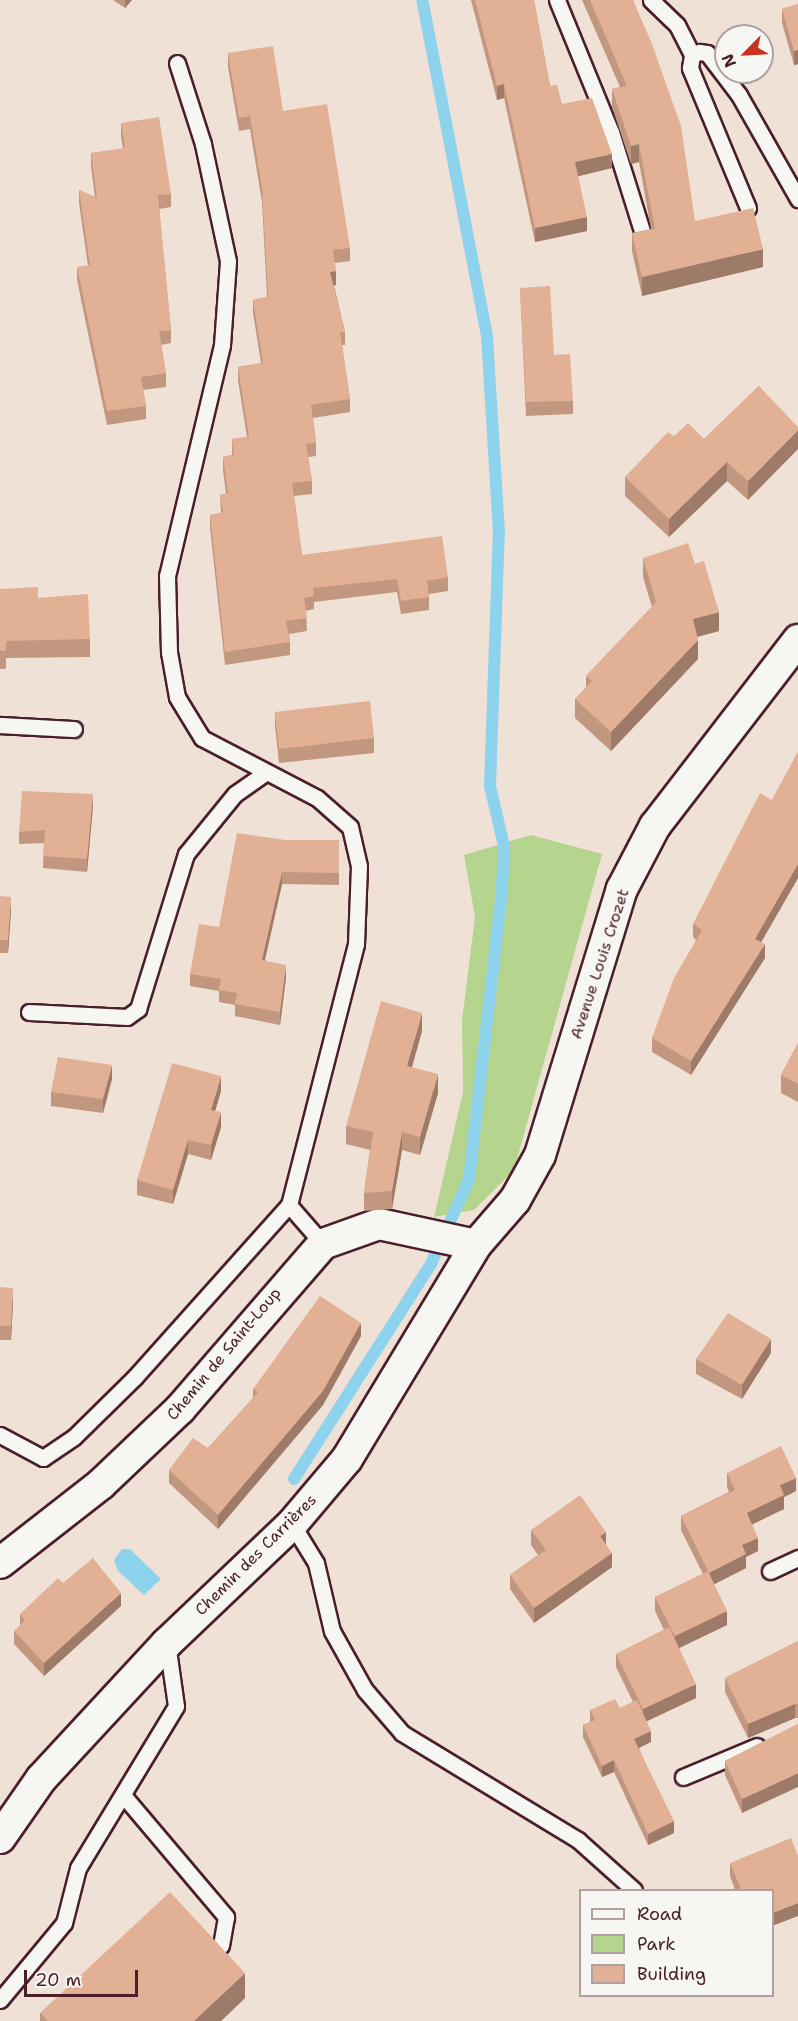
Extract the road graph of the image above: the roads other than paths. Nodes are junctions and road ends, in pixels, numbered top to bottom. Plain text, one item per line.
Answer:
1 (557, 0) edge
2 (651, 0) edge
3 (692, 55) junction
4 (177, 63) dead end
5 (798, 199) edge
6 (748, 208) edge
7 (642, 231) edge
8 (798, 640) edge
9 (0, 724) edge
10 (74, 729) dead end
11 (264, 774) junction
12 (29, 1012) dead end
13 (289, 1205) junction
14 (465, 1241) junction
15 (323, 1244) junction
16 (0, 1435) edge
17 (292, 1524) junction
18 (798, 1558) edge
19 (0, 1563) edge
20 (770, 1571) dead end
21 (167, 1643) junction
22 (773, 1739) edge
23 (683, 1777) dead end
24 (123, 1795) junction
25 (0, 1838) edge
26 (633, 1889) edge
27 (221, 1946) edge
28 (0, 2000) edge

1 - 7 lane
2 - 3 lane
3 - 5 lane
3 - 6 lane
4 - 11 lane
8 - 14 street, Avenue Louis Crozet
9 - 10 lane
11 - 12 lane
11 - 13 lane
13 - 15 lane
13 - 16 lane
14 - 15 street, Chemin de Saint-Loup
14 - 17 street, Chemin des Carrières
15 - 19 street, Chemin de Saint-Loup
17 - 21 street, Chemin des Carrières
17 - 26 lane
18 - 20 lane
21 - 24 lane
21 - 25 street, Chemin des Carrières
22 - 23 lane
24 - 27 lane
24 - 28 lane

